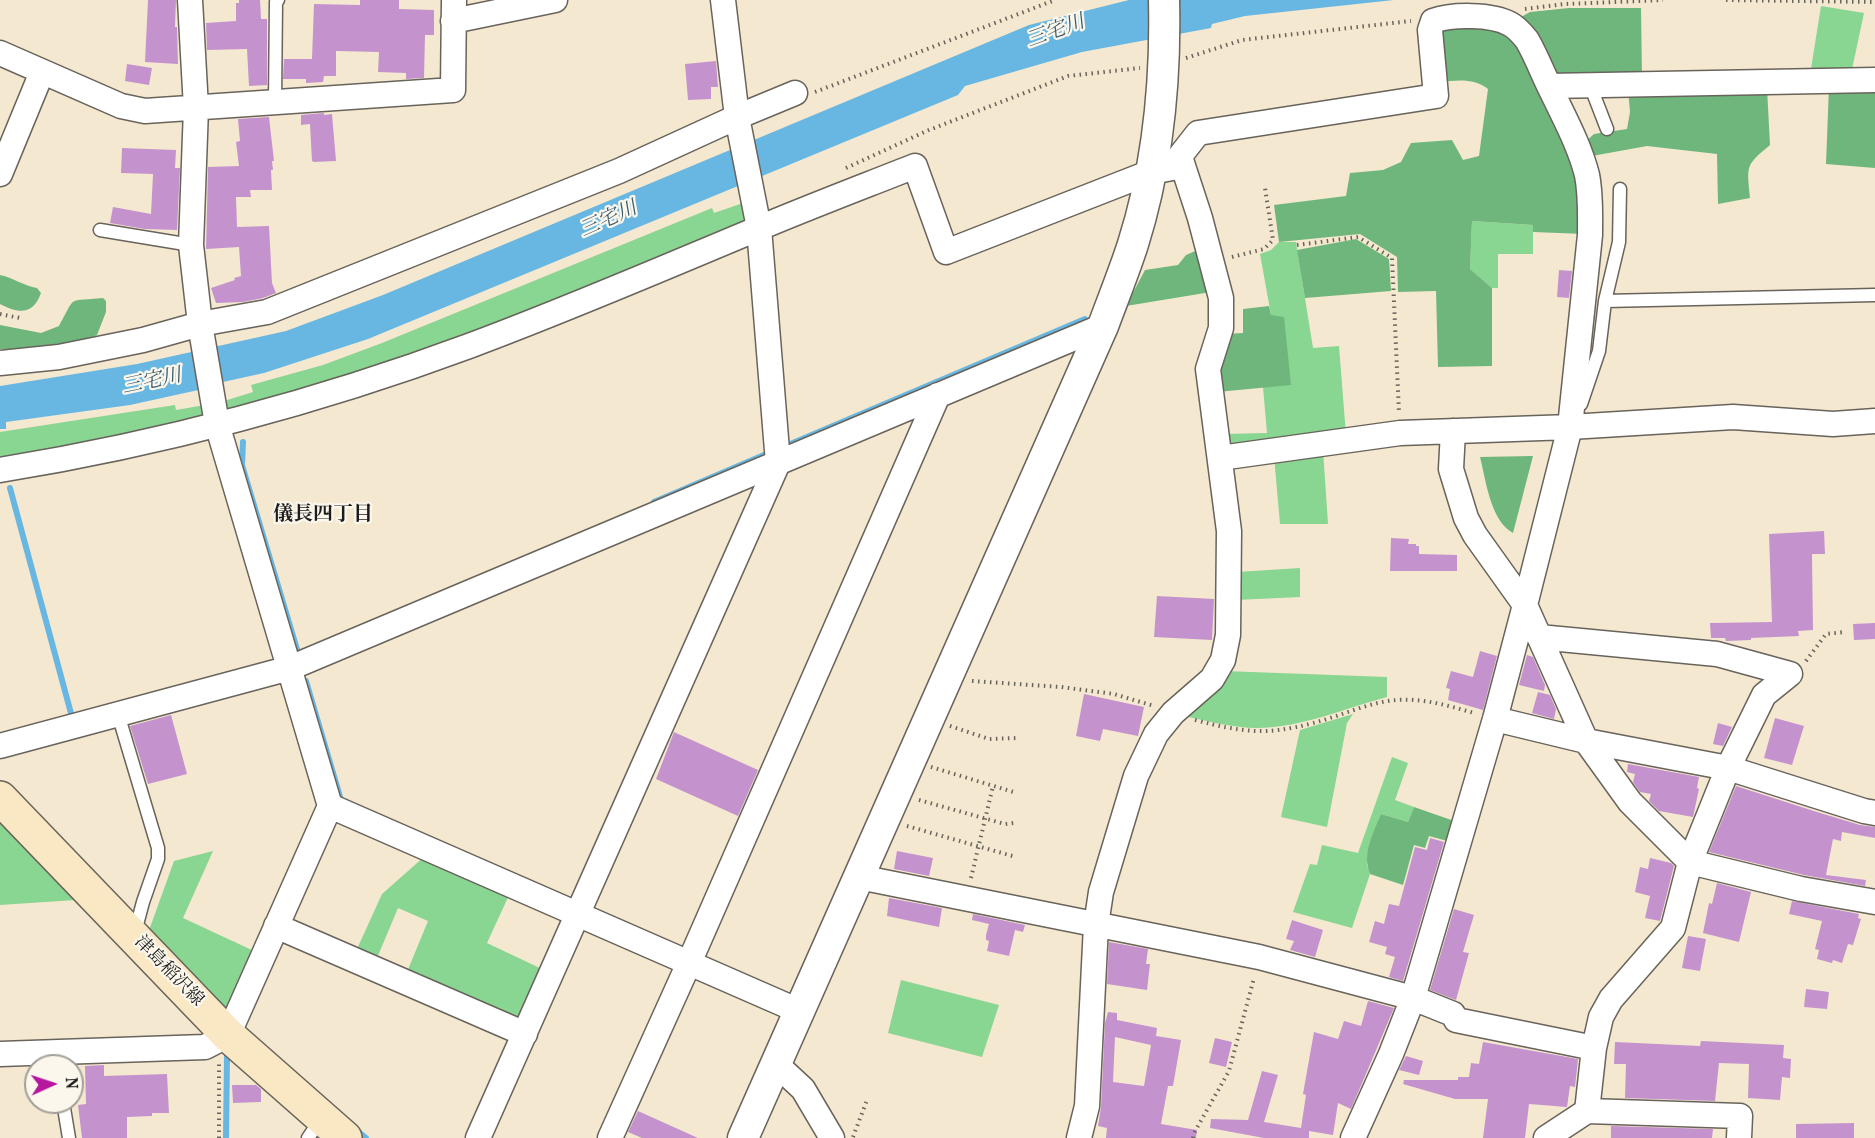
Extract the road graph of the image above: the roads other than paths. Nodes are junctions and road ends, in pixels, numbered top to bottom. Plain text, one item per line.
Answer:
1 (190, 0) edge
2 (278, 0) edge
3 (555, 0) edge
4 (723, 0) edge
5 (1164, 0) edge
6 (454, 10) edge
7 (0, 53) edge
8 (42, 72) junction
9 (1875, 80) edge
10 (1590, 85) junction
11 (1549, 86) junction
12 (795, 93) road end
13 (275, 102) junction
14 (196, 108) junction
15 (738, 122) junction
16 (1607, 129) dead end
17 (1183, 166) junction
18 (1151, 172) junction
19 (0, 174) edge
20 (1620, 189) dead end
21 (757, 218) junction
22 (100, 230) dead end
23 (191, 245) junction
24 (1875, 295) edge
25 (1605, 301) junction
26 (1102, 326) junction
27 (200, 327) junction
28 (0, 363) edge
29 (938, 395) junction
30 (216, 414) junction
31 (1875, 421) edge
32 (1570, 427) junction
33 (1454, 431) junction
34 (1220, 458) junction
35 (778, 463) junction
36 (0, 470) edge
37 (1525, 605) junction
38 (1539, 637) junction
39 (290, 668) junction
40 (118, 714) junction
41 (1495, 719) junction
42 (1586, 741) junction
43 (0, 746) edge
44 (1728, 768) junction
45 (0, 798) edge
46 (330, 806) junction
47 (1875, 813) edge
48 (1689, 862) junction
49 (859, 877) junction
50 (1875, 902) edge
51 (578, 915) junction
52 (1096, 925) junction
53 (276, 926) junction
54 (134, 936) junction
55 (689, 963) junction
56 (1413, 998) junction
57 (799, 1011) junction
58 (525, 1034) junction
59 (228, 1035) junction
60 (1594, 1048) junction
61 (0, 1054) edge
62 (24, 1056) edge
63 (84, 1057) edge
64 (776, 1064) junction
65 (1587, 1111) junction
66 (65, 1114) edge
67 (325, 1132) edge
68 (1356, 1137) edge
69 (69, 1138) edge
70 (478, 1138) edge
71 (610, 1138) edge
72 (742, 1138) edge
73 (831, 1138) edge
74 (1079, 1138) edge
75 (1546, 1138) edge
76 (1739, 1138) edge

1 - 14 street
2 - 13 lane
3 - 6 street
4 - 15 street
5 - 18 street
6 - 13 street
7 - 8 street
8 - 14 street
8 - 19 street
9 - 10 street
10 - 11 street
10 - 16 lane
11 - 17 street
11 - 32 street
12 - 15 street
13 - 14 street
14 - 23 street
15 - 21 street
15 - 27 street
17 - 18 street
17 - 34 street
18 - 21 street
18 - 26 street
20 - 25 lane
21 - 30 street
21 - 35 street
22 - 23 lane
23 - 27 street
24 - 25 lane
25 - 32 lane
26 - 29 street
26 - 49 street
27 - 28 street
27 - 30 street
29 - 35 street
29 - 55 street
30 - 36 street
30 - 39 street
31 - 32 street
32 - 33 street
32 - 37 street
33 - 34 street
33 - 37 street
34 - 52 street
35 - 39 street
35 - 51 street
37 - 38 street
37 - 41 street
38 - 42 street
38 - 44 street
39 - 40 street
39 - 46 street
40 - 43 street
40 - 54 lane
41 - 42 street
41 - 56 street
42 - 44 street
42 - 48 street
44 - 47 street
44 - 48 street
45 - 54 main road, 津島稲沢線
46 - 51 street
46 - 53 street
48 - 50 street
48 - 60 street
49 - 52 street
49 - 57 street
51 - 55 street
51 - 58 street
52 - 56 street
52 - 74 street
53 - 58 street
53 - 59 street
54 - 59 main road, 津島稲沢線
55 - 57 street
55 - 71 street
56 - 60 street
56 - 68 street
57 - 64 street
58 - 70 street
59 - 63 street
59 - 67 main road, 津島稲沢線
60 - 65 street
61 - 62 street
64 - 72 street
64 - 73 street
65 - 75 street
65 - 76 street
66 - 69 lane

